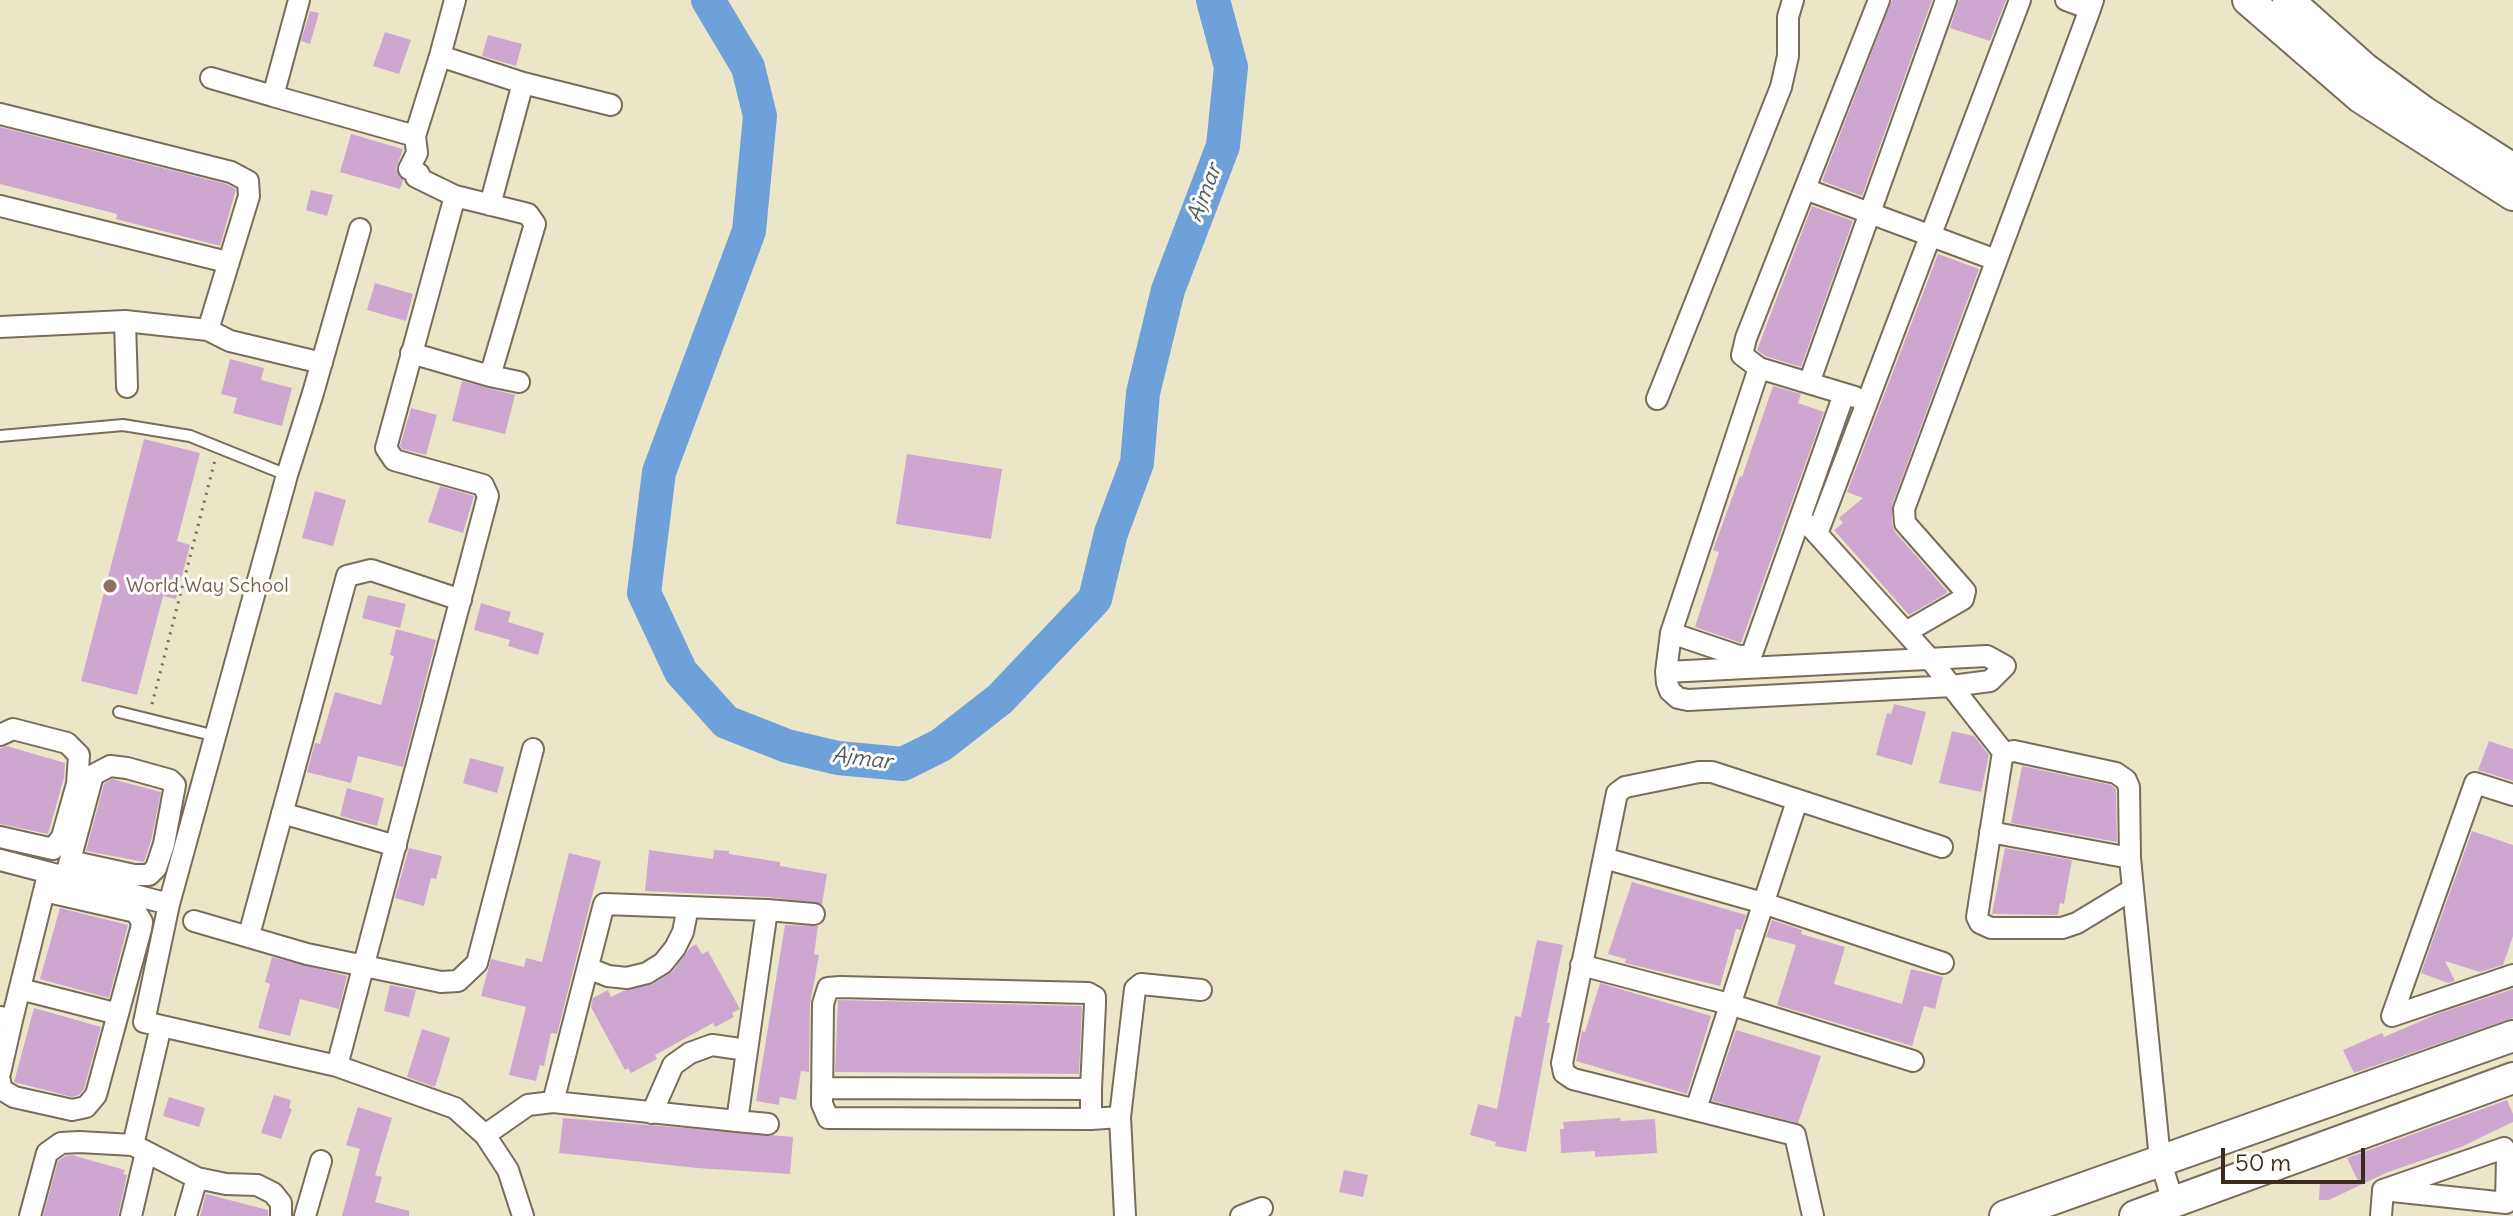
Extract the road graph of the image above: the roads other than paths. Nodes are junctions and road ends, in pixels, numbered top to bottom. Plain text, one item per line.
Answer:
1 (299, 0) edge
2 (455, 0) edge
3 (1793, 0) edge
4 (1879, 0) edge
5 (1946, 0) edge
6 (2020, 0) edge
7 (2066, 0) edge
8 (2248, 0) edge
9 (2288, 0) edge
10 (2091, 4) edge
11 (440, 56) junction
12 (211, 78) dead end
13 (523, 83) junction
14 (273, 96) junction
15 (611, 105) dead end
16 (0, 114) edge
17 (415, 136) junction
18 (2513, 169) edge
19 (1805, 189) junction
20 (2513, 195) edge
21 (455, 196) junction
22 (490, 205) junction
23 (0, 206) edge
24 (1871, 212) junction
25 (360, 229) dead end
26 (1931, 235) junction
27 (1996, 260) junction
28 (227, 262) junction
29 (125, 321) junction
30 (0, 327) edge
31 (208, 330) junction
32 (411, 353) junction
33 (322, 363) junction
34 (1759, 368) junction
35 (490, 376) junction
36 (519, 382) dead end
37 (1809, 383) junction
38 (127, 387) dead end
39 (1844, 394) junction
40 (1657, 399) dead end
41 (1866, 401) junction
42 (0, 436) edge
43 (287, 475) junction
44 (1801, 517) junction
45 (1817, 534) junction
46 (461, 600) junction
47 (1906, 632) junction
48 (1671, 633) junction
49 (1930, 659) junction
50 (1750, 668) junction
51 (1666, 672) junction
52 (1952, 686) junction
53 (1751, 697) junction
54 (119, 712) dead end
55 (0, 735) edge
56 (216, 736) junction
57 (533, 749) dead end
58 (2004, 753) junction
59 (2513, 795) edge
60 (1797, 801) junction
61 (282, 813) junction
62 (1990, 832) junction
63 (0, 837) edge
64 (396, 846) junction
65 (1942, 847) dead end
66 (1604, 858) junction
67 (2130, 858) junction
68 (0, 860) edge
69 (62, 869) junction
70 (2133, 889) junction
71 (44, 891) junction
72 (1763, 903) junction
73 (169, 904) junction
74 (688, 907) junction
75 (767, 910) junction
76 (814, 914) dead end
77 (194, 921) dead end
78 (249, 935) junction
79 (1943, 963) dead end
80 (364, 964) junction
81 (1581, 965) junction
82 (588, 968) junction
83 (2512, 973) edge
84 (20, 989) junction
85 (1201, 990) dead end
86 (1729, 1004) junction
87 (1095, 1006) junction
88 (1121, 1006) dead end
89 (118, 1014) junction
90 (6, 1018) edge
91 (161, 1026) junction
92 (2513, 1036) edge
93 (747, 1050) junction
94 (1913, 1061) dead end
95 (337, 1066) junction
96 (0, 1073) edge
97 (2513, 1078) edge
98 (0, 1081) edge
99 (822, 1088) junction
100 (1091, 1089) junction
101 (553, 1102) junction
102 (1696, 1109) junction
103 (652, 1113) junction
104 (1120, 1117) junction
105 (1091, 1119) junction
106 (737, 1121) junction
107 (768, 1124) dead end
108 (485, 1135) junction
109 (140, 1149) junction
110 (2160, 1159) junction
111 (321, 1161) dead end
112 (197, 1178) junction
113 (2383, 1190) junction
114 (2173, 1202) junction
115 (1262, 1208) dead end
116 (30, 1216) edge
117 (131, 1216) edge
118 (186, 1216) edge
119 (281, 1216) edge
120 (305, 1216) edge
121 (523, 1216) edge
122 (1125, 1216) edge
123 (1241, 1216) edge
124 (1813, 1216) edge
125 (2005, 1216) edge
126 (2135, 1216) edge
127 (2381, 1216) edge

1 - 14 street
2 - 11 street
3 - 40 street
4 - 19 street
5 - 24 street
6 - 26 street
7 - 10 street
8 - 20 street
9 - 18 street
10 - 27 street
11 - 13 street
11 - 17 street
12 - 14 street
13 - 15 street
13 - 22 street
14 - 17 street
16 - 28 street
17 - 21 street
19 - 24 street
19 - 34 street
21 - 22 street
21 - 32 street
22 - 35 street
23 - 28 street
24 - 26 street
24 - 37 street
25 - 33 street
26 - 27 street
26 - 41 street
27 - 47 street
28 - 31 street
29 - 30 street
29 - 31 street
29 - 38 street
31 - 33 street
32 - 35 street
32 - 46 street
33 - 43 street
34 - 37 street
34 - 48 street
35 - 36 street
37 - 39 street
39 - 41 street
39 - 44 street
41 - 45 street
42 - 43 lane
43 - 56 street
44 - 45 street
44 - 48 street
45 - 47 street
46 - 61 street
46 - 64 street
47 - 49 street
48 - 51 street
49 - 50 street
49 - 52 street
49 - 52 street
50 - 51 street
50 - 53 street
51 - 53 street
52 - 53 street
52 - 58 street
54 - 56 lane
55 - 63 street
56 - 73 street
57 - 80 street
58 - 62 street
58 - 67 street
59 - 83 street
60 - 65 street
60 - 66 street
60 - 72 street
61 - 64 street
61 - 78 street
62 - 67 street
62 - 70 street
64 - 80 street
66 - 72 street
66 - 81 street
67 - 70 street
68 - 69 street
69 - 69 street
69 - 71 street
69 - 73 street
70 - 110 street
71 - 84 street
71 - 89 street
72 - 79 street
72 - 86 street
73 - 91 street
74 - 75 street
74 - 82 street
74 - 82 street
75 - 76 street
75 - 93 street
77 - 78 street
78 - 80 street
80 - 95 street
81 - 86 street
81 - 102 street
82 - 101 street
84 - 89 street
84 - 90 street
85 - 104 street
86 - 94 street
86 - 102 street
87 - 88 street
87 - 99 street
87 - 100 street
89 - 98 street
90 - 96 street
91 - 95 street
91 - 109 street
92 - 110 street
93 - 103 street
93 - 106 street
95 - 108 street
97 - 114 street
99 - 100 street
99 - 105 street
100 - 105 street
101 - 103 street
101 - 108 street
102 - 124 street
103 - 106 street
104 - 105 street
104 - 122 street
106 - 107 street
108 - 121 street
109 - 112 street
109 - 116 street
109 - 117 street
110 - 114 street
110 - 125 street
111 - 120 street
112 - 118 street
112 - 119 street
113 - 113 street
113 - 127 street
114 - 126 street
115 - 123 street

